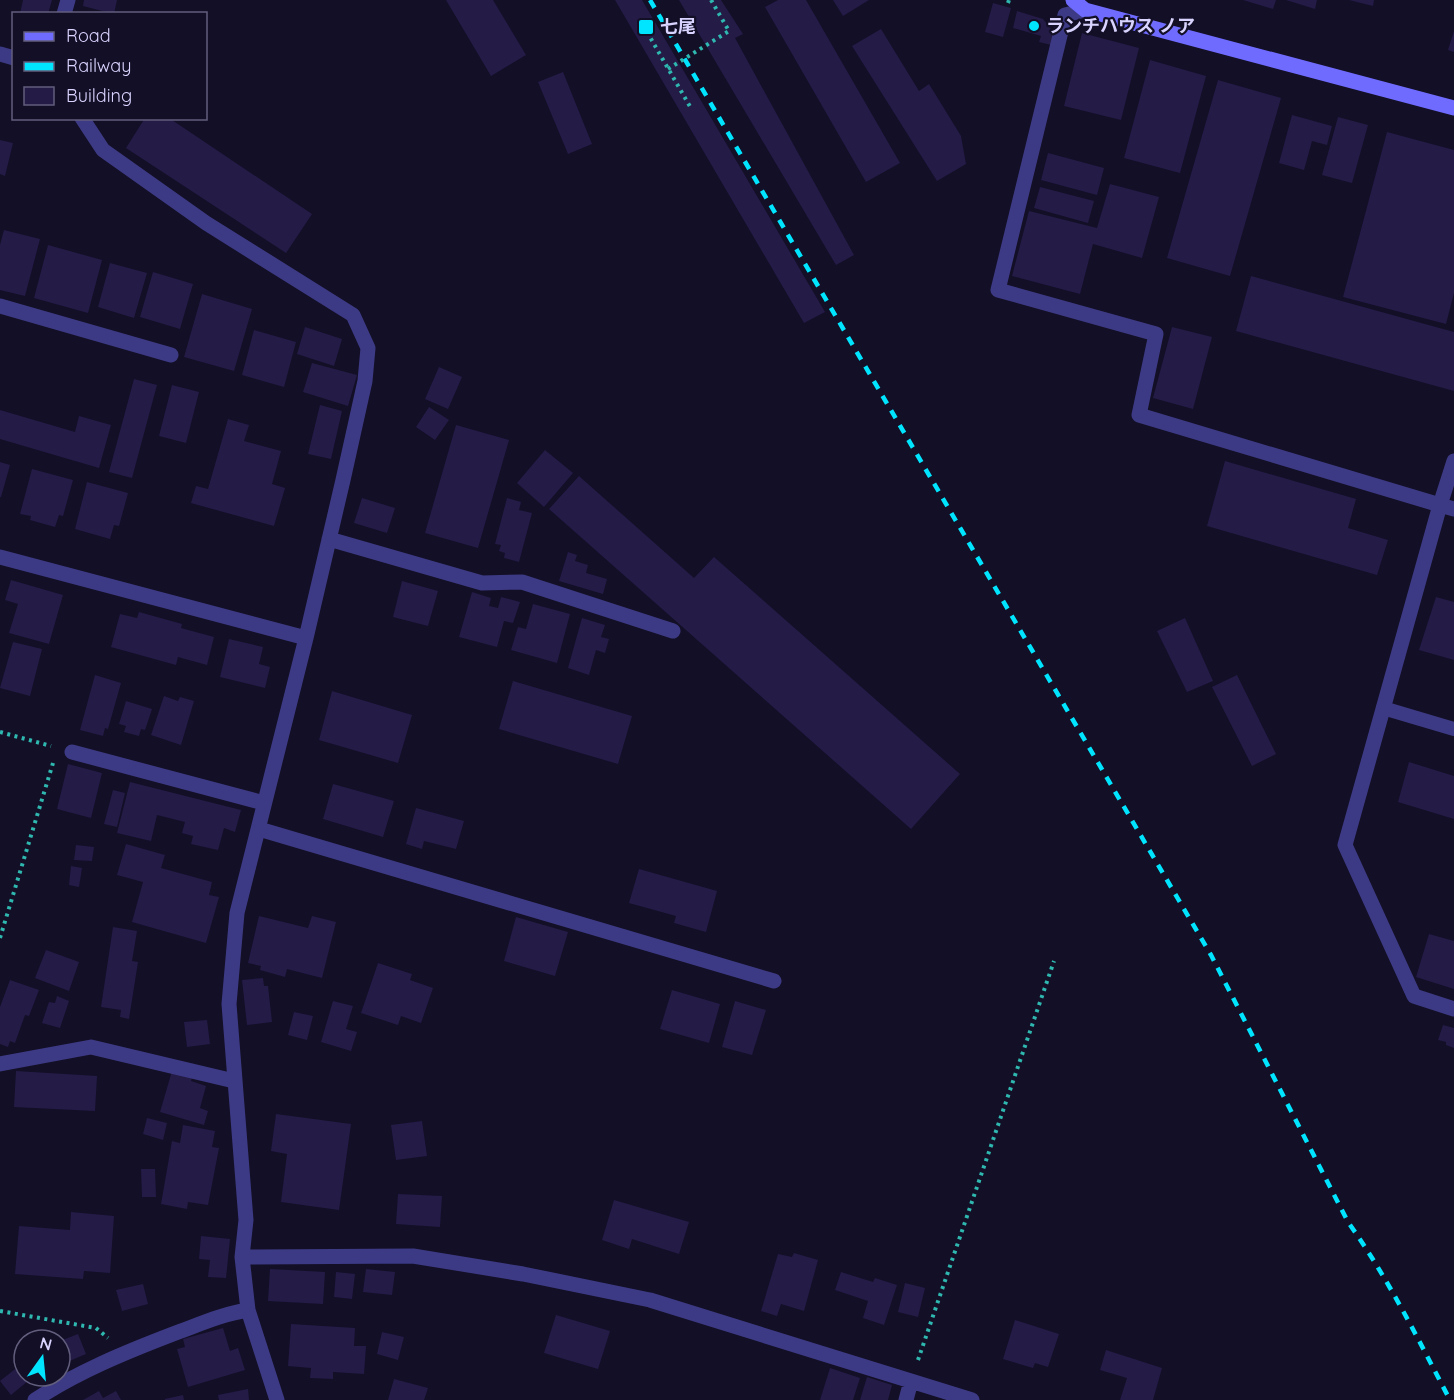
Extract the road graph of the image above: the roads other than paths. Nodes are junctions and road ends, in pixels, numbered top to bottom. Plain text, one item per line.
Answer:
1 (1079, 5) edge
2 (1454, 108) edge
3 (83, 120) edge
4 (0, 306) edge
5 (171, 355) dead end
6 (1454, 461) edge
7 (1447, 507) edge
8 (329, 539) junction
9 (0, 557) edge
10 (673, 631) dead end
11 (306, 638) junction
12 (1383, 708) junction
13 (1454, 729) edge
14 (64, 750) road end
15 (264, 803) junction
16 (259, 829) junction
17 (774, 981) dead end
18 (1454, 1009) edge
19 (0, 1064) edge
20 (234, 1081) junction
21 (242, 1257) junction
22 (248, 1310) junction
23 (911, 1381) junction
24 (35, 1400) edge
25 (277, 1400) edge
26 (906, 1400) edge
27 (972, 1400) edge

1 - 2 street
1 - 7 street
3 - 8 street
4 - 5 street
6 - 7 street
7 - 12 street
8 - 10 street
8 - 11 street
9 - 11 street
11 - 15 street
12 - 13 lane
12 - 18 street
14 - 15 street
15 - 16 street
16 - 17 street
16 - 20 street
19 - 20 street
20 - 21 street
21 - 22 street
21 - 23 street
22 - 24 street
22 - 25 street
23 - 26 street
23 - 27 street

